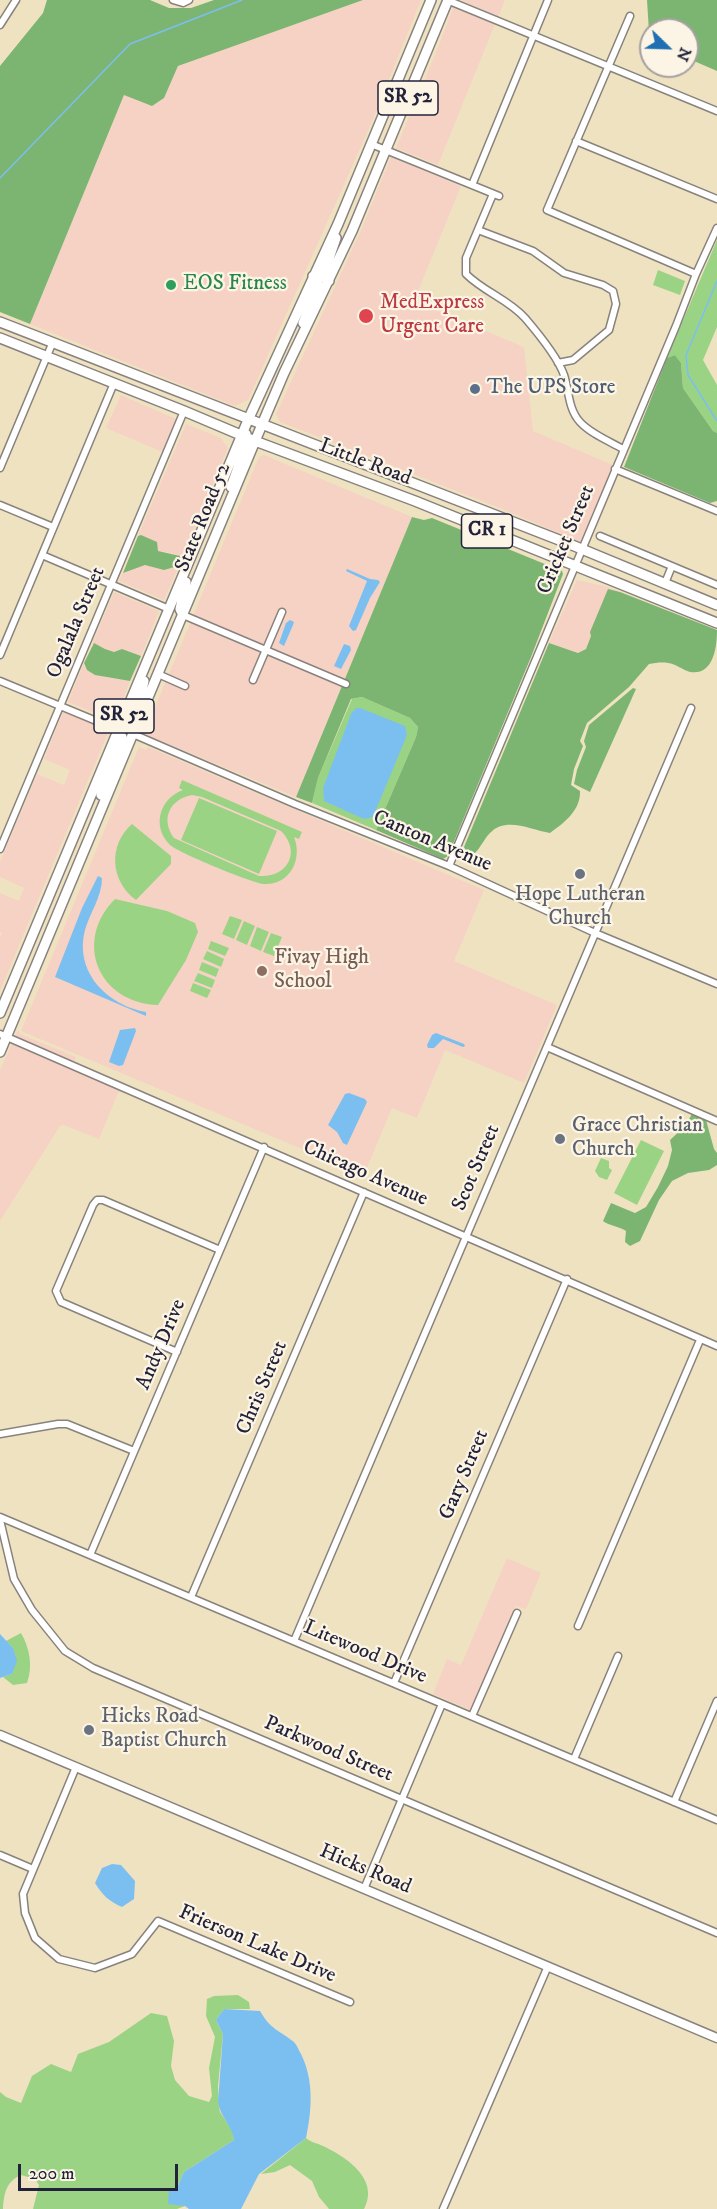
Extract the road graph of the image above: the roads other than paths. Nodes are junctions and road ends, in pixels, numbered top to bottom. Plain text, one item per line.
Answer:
1 (16, 0) edge
2 (173, 0) edge
3 (189, 0) edge
4 (431, 0) edge
5 (448, 0) edge
6 (548, 0) edge
7 (630, 16) dead end
8 (0, 25) edge
9 (533, 35) junction
10 (608, 66) junction
11 (717, 111) edge
12 (576, 141) junction
13 (371, 144) junction
14 (386, 150) junction
15 (472, 185) junction
16 (717, 199) edge
17 (336, 227) junction
18 (717, 228) edge
19 (478, 230) junction
20 (696, 274) junction
21 (313, 276) junction
22 (328, 281) junction
23 (0, 322) edge
24 (303, 334) junction
25 (0, 338) edge
26 (52, 344) junction
27 (47, 356) junction
28 (558, 363) junction
29 (114, 383) junction
30 (184, 411) junction
31 (248, 420) junction
32 (262, 425) junction
33 (247, 438) junction
34 (623, 449) junction
35 (0, 468) edge
36 (615, 468) junction
37 (0, 505) edge
38 (717, 511) edge
39 (53, 527) junction
40 (600, 536) dead end
41 (581, 549) junction
42 (192, 554) junction
43 (42, 555) junction
44 (574, 566) junction
45 (672, 566) junction
46 (111, 584) junction
47 (665, 584) junction
48 (717, 585) edge
49 (717, 605) edge
50 (169, 609) junction
51 (282, 612) dead end
52 (183, 615) junction
53 (717, 623) edge
54 (163, 624) junction
55 (266, 650) junction
56 (151, 653) junction
57 (0, 655) edge
58 (158, 674) junction
59 (253, 680) dead end
60 (0, 681) edge
61 (346, 684) dead end
62 (185, 686) dead end
63 (60, 706) junction
64 (691, 708) dead end
65 (118, 730) junction
66 (133, 734) junction
67 (102, 806) junction
68 (0, 849) edge
69 (449, 866) junction
70 (595, 933) junction
71 (717, 984) edge
72 (0, 1013) edge
73 (3, 1035) edge
74 (547, 1047) junction
75 (0, 1052) edge
76 (717, 1121) edge
77 (264, 1148) junction
78 (364, 1192) junction
79 (466, 1236) junction
80 (220, 1250) junction
81 (567, 1279) junction
82 (700, 1340) junction
83 (717, 1346) edge
84 (177, 1352) junction
85 (0, 1434) edge
86 (134, 1451) junction
87 (0, 1518) edge
88 (90, 1555) junction
89 (191, 1598) junction
90 (517, 1613) dead end
91 (578, 1626) dead end
92 (294, 1641) junction
93 (618, 1656) dead end
94 (394, 1683) junction
95 (717, 1701) edge
96 (442, 1704) junction
97 (472, 1716) junction
98 (0, 1735) edge
99 (574, 1759) junction
100 (76, 1767) junction
101 (403, 1800) junction
102 (674, 1802) junction
103 (717, 1820) edge
104 (0, 1855) edge
105 (33, 1869) junction
106 (364, 1889) junction
107 (717, 1933) edge
108 (548, 1966) junction
109 (350, 2002) dead end
110 (717, 2038) edge
111 (443, 2209) edge

1 - 8 street
2 - 3 street
4 - 13 main road, State Road 52 / SR 52
5 - 9 street
5 - 14 main road, State Road 52 / SR 52
6 - 9 street
7 - 10 street
9 - 10 street
9 - 15 street
10 - 11 street
10 - 12 street
12 - 16 street
12 - 20 street
13 - 14 street
13 - 17 main road, State Road 52 / SR 52
14 - 15 street
14 - 22 main road, State Road 52 / SR 52
15 - 19 street
17 - 21 main road, State Road 52 / SR 52
17 - 22 main road
18 - 20 street, Cricket Street
19 - 28 street
19 - 28 street
20 - 34 street, Cricket Street
21 - 24 main road
21 - 31 main road, State Road 52 / SR 52
22 - 24 main road, State Road 52 / SR 52
23 - 26 main road, Little Road / CR 1
24 - 32 main road, State Road 52 / SR 52
25 - 27 main road, Little Road / CR 1
26 - 27 street
26 - 31 main road, Little Road / CR 1
27 - 29 main road, Little Road / CR 1
27 - 35 street
28 - 34 street
29 - 30 main road, Little Road / CR 1
29 - 39 street
30 - 33 main road, Little Road / CR 1
30 - 46 street, Ogalala Street
31 - 32 main road, Little Road / CR 1
31 - 33 main road, State Road 52 / SR 52
32 - 33 main road, State Road 52 / SR 52
32 - 41 main road, Little Road / CR 1
33 - 42 main road, State Road 52 / SR 52
33 - 44 main road, Little Road / CR 1
33 - 52 main road, State Road 52 / SR 52
34 - 36 street, Cricket Street
36 - 38 street
36 - 41 street, Cricket Street
37 - 39 street
39 - 43 street
40 - 45 street
41 - 44 street, Cricket Street
41 - 47 main road, Little Road / CR 1
42 - 50 main road, State Road 52 / SR 52
42 - 52 main road
43 - 46 street
43 - 57 street
44 - 53 main road, Little Road / CR 1
44 - 69 street, Cricket Street
45 - 47 street
45 - 48 street
46 - 50 street
46 - 63 street, Ogalala Street
47 - 49 main road, Little Road / CR 1
50 - 54 main road, State Road 52 / SR 52
51 - 55 street
52 - 54 main road
52 - 55 street
52 - 58 main road, State Road 52 / SR 52
54 - 56 main road, State Road 52 / SR 52
55 - 59 street
55 - 61 street
56 - 65 main road, State Road 52 / SR 52
56 - 66 main road
58 - 62 street
58 - 66 main road, State Road 52 / SR 52
60 - 63 street
63 - 65 street
63 - 68 street, Ogalala Street
64 - 70 street, Scot Street
65 - 67 main road
65 - 72 main road, State Road 52 / SR 52
66 - 67 main road, State Road 52 / SR 52
66 - 69 street, Canton Avenue
67 - 73 main road, State Road 52 / SR 52
69 - 70 street, Canton Avenue
70 - 71 street, Canton Avenue
70 - 74 street, Scot Street
73 - 75 main road, State Road 52 / SR 52
73 - 77 street, Chicago Avenue
74 - 76 street
74 - 79 street, Scot Street
77 - 78 street, Chicago Avenue
77 - 80 street, Andy Drive
78 - 79 street, Chicago Avenue
78 - 89 street, Chris Street
79 - 81 street, Chicago Avenue
79 - 92 street, Scot Street
80 - 84 street, Andy Drive
80 - 84 street
81 - 82 street, Chicago Avenue
81 - 94 street, Gary Street
82 - 83 street, Chicago Avenue
82 - 91 street
84 - 86 street, Andy Drive
85 - 86 street
86 - 88 street, Andy Drive
87 - 88 street, Litewood Drive
87 - 101 street, Parkwood Street
88 - 89 street, Litewood Drive
89 - 92 street, Litewood Drive
90 - 97 street
92 - 94 street, Litewood Drive
93 - 99 street
94 - 96 street, Litewood Drive
95 - 102 street
96 - 97 street, Litewood Drive
96 - 101 street
97 - 99 street, Litewood Drive
98 - 100 street, Hicks Road
99 - 102 street, Litewood Drive
100 - 105 street
100 - 106 street, Hicks Road
101 - 106 street
101 - 107 street, Parkwood Street
102 - 103 street, Litewood Drive
104 - 105 street
105 - 109 street, Frierson Lake Drive
106 - 108 street, Hicks Road
108 - 110 street, Hicks Road
108 - 111 street

